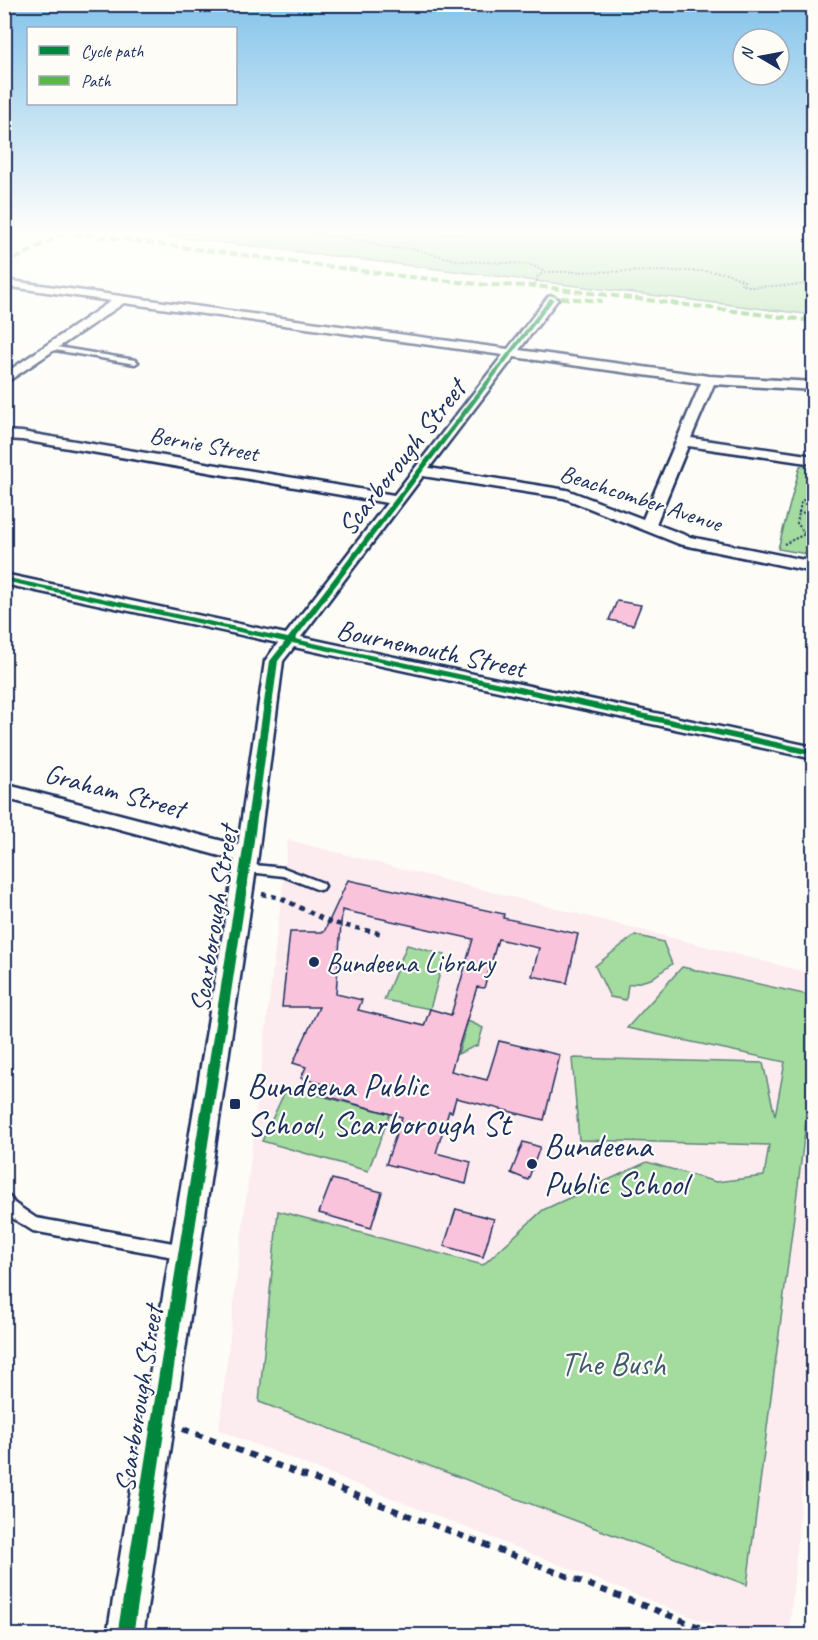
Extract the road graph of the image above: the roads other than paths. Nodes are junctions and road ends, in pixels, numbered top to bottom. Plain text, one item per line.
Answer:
1 (107, 310) edge
2 (198, 310) edge
3 (544, 310) edge
4 (51, 348) junction
5 (511, 353) junction
6 (135, 362) dead end
7 (4, 380) edge
8 (709, 380) junction
9 (813, 386) edge
10 (4, 435) edge
11 (686, 441) junction
12 (813, 460) edge
13 (418, 471) junction
14 (395, 500) junction
15 (647, 527) junction
16 (813, 567) edge
17 (4, 579) edge
18 (287, 640) junction
19 (813, 753) edge
20 (4, 790) edge
21 (246, 862) junction
22 (319, 886) dead end
23 (4, 1201) edge
24 (184, 1252) junction
25 (125, 1635) edge

1 - 4 street
2 - 5 street
3 - 5 street, Scarborough Street
4 - 6 lane
4 - 7 street
5 - 8 street
5 - 13 street, Scarborough Street
8 - 9 street
8 - 11 street
10 - 14 street, Bernie Street
11 - 12 street
11 - 15 street
13 - 14 street, Scarborough Street
13 - 15 street, Beachcomber Avenue
14 - 18 street, Scarborough Street
15 - 16 street, Beachcomber Avenue
17 - 18 street, Bournemouth Street
18 - 19 street, Bournemouth Street
18 - 21 street, Scarborough Street
20 - 21 street, Graham Street
21 - 22 lane
21 - 24 street, Scarborough Street
23 - 24 lane
24 - 25 street, Scarborough Street

